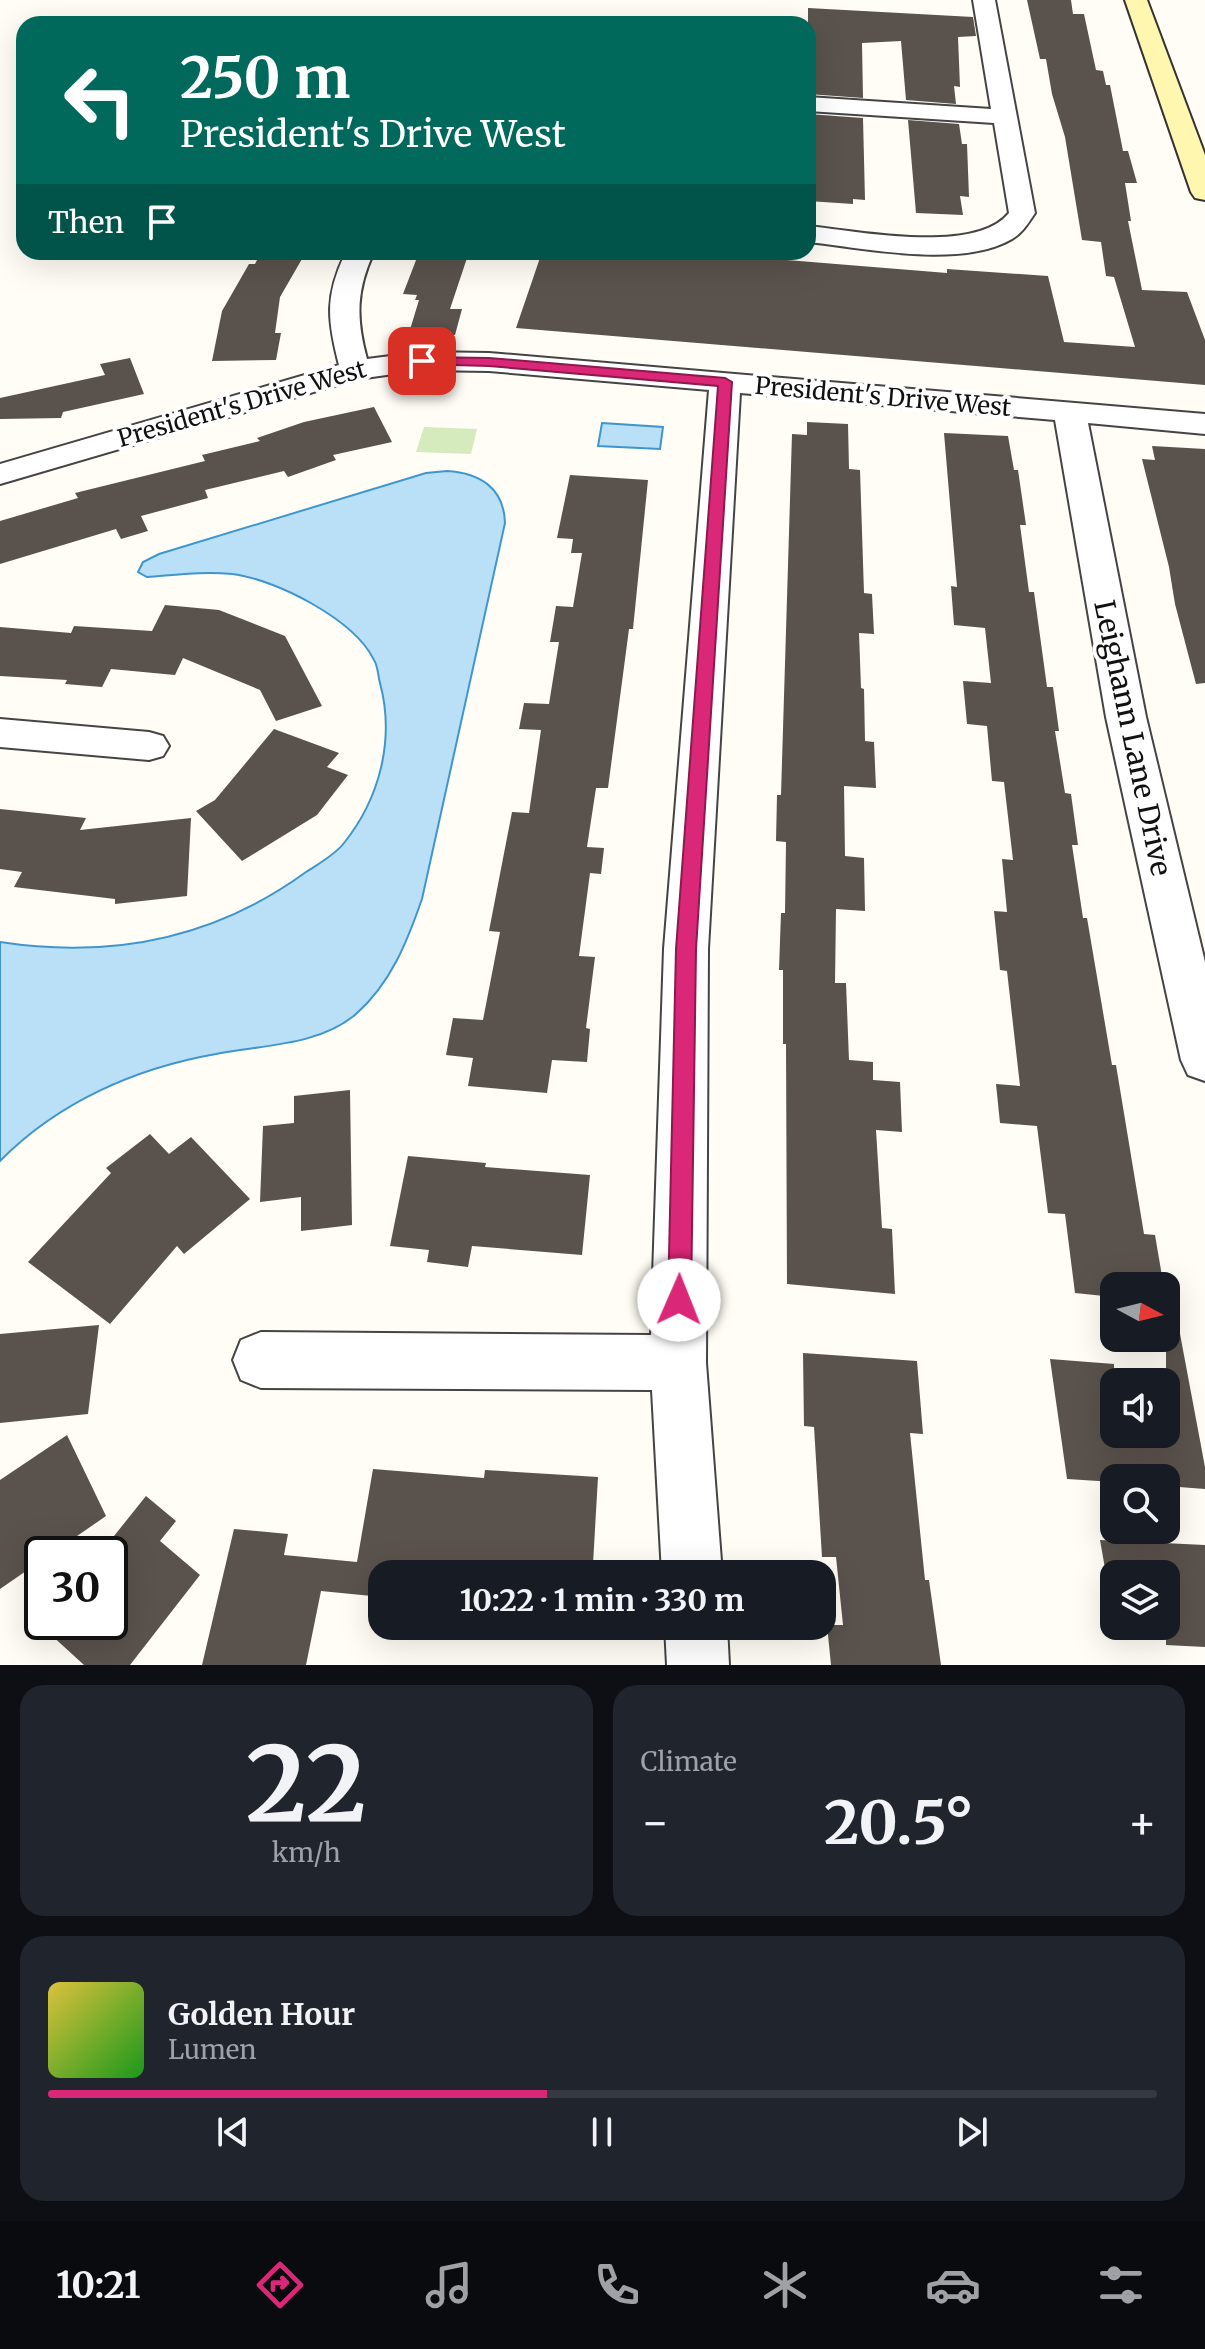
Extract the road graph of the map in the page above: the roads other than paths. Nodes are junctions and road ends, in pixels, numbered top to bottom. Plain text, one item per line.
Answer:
1 (962, 0) edge
2 (984, 0) edge
3 (1136, 0) edge
4 (816, 105) edge
5 (1007, 117) junction
6 (1205, 192) edge
7 (816, 235) edge
8 (356, 260) edge
9 (355, 370) junction
10 (725, 382) junction
11 (1070, 414) junction
12 (1205, 424) edge
13 (0, 474) edge
14 (0, 733) edge
15 (149, 746) dead end
16 (1205, 1060) edge
17 (261, 1360) dead end
18 (678, 1363) junction
19 (691, 1560) edge
20 (697, 1640) edge
21 (698, 1665) edge

1 - 2 street
2 - 5 street
3 - 6 main road
4 - 5 street
5 - 7 street
8 - 9 street
9 - 10 street, President's Drive West
9 - 13 street, President's Drive West
10 - 11 street, President's Drive West
10 - 18 street
11 - 12 street, President's Drive West
11 - 16 street, Leighann Lane Drive
14 - 15 street
17 - 18 street
18 - 19 street
20 - 21 street

